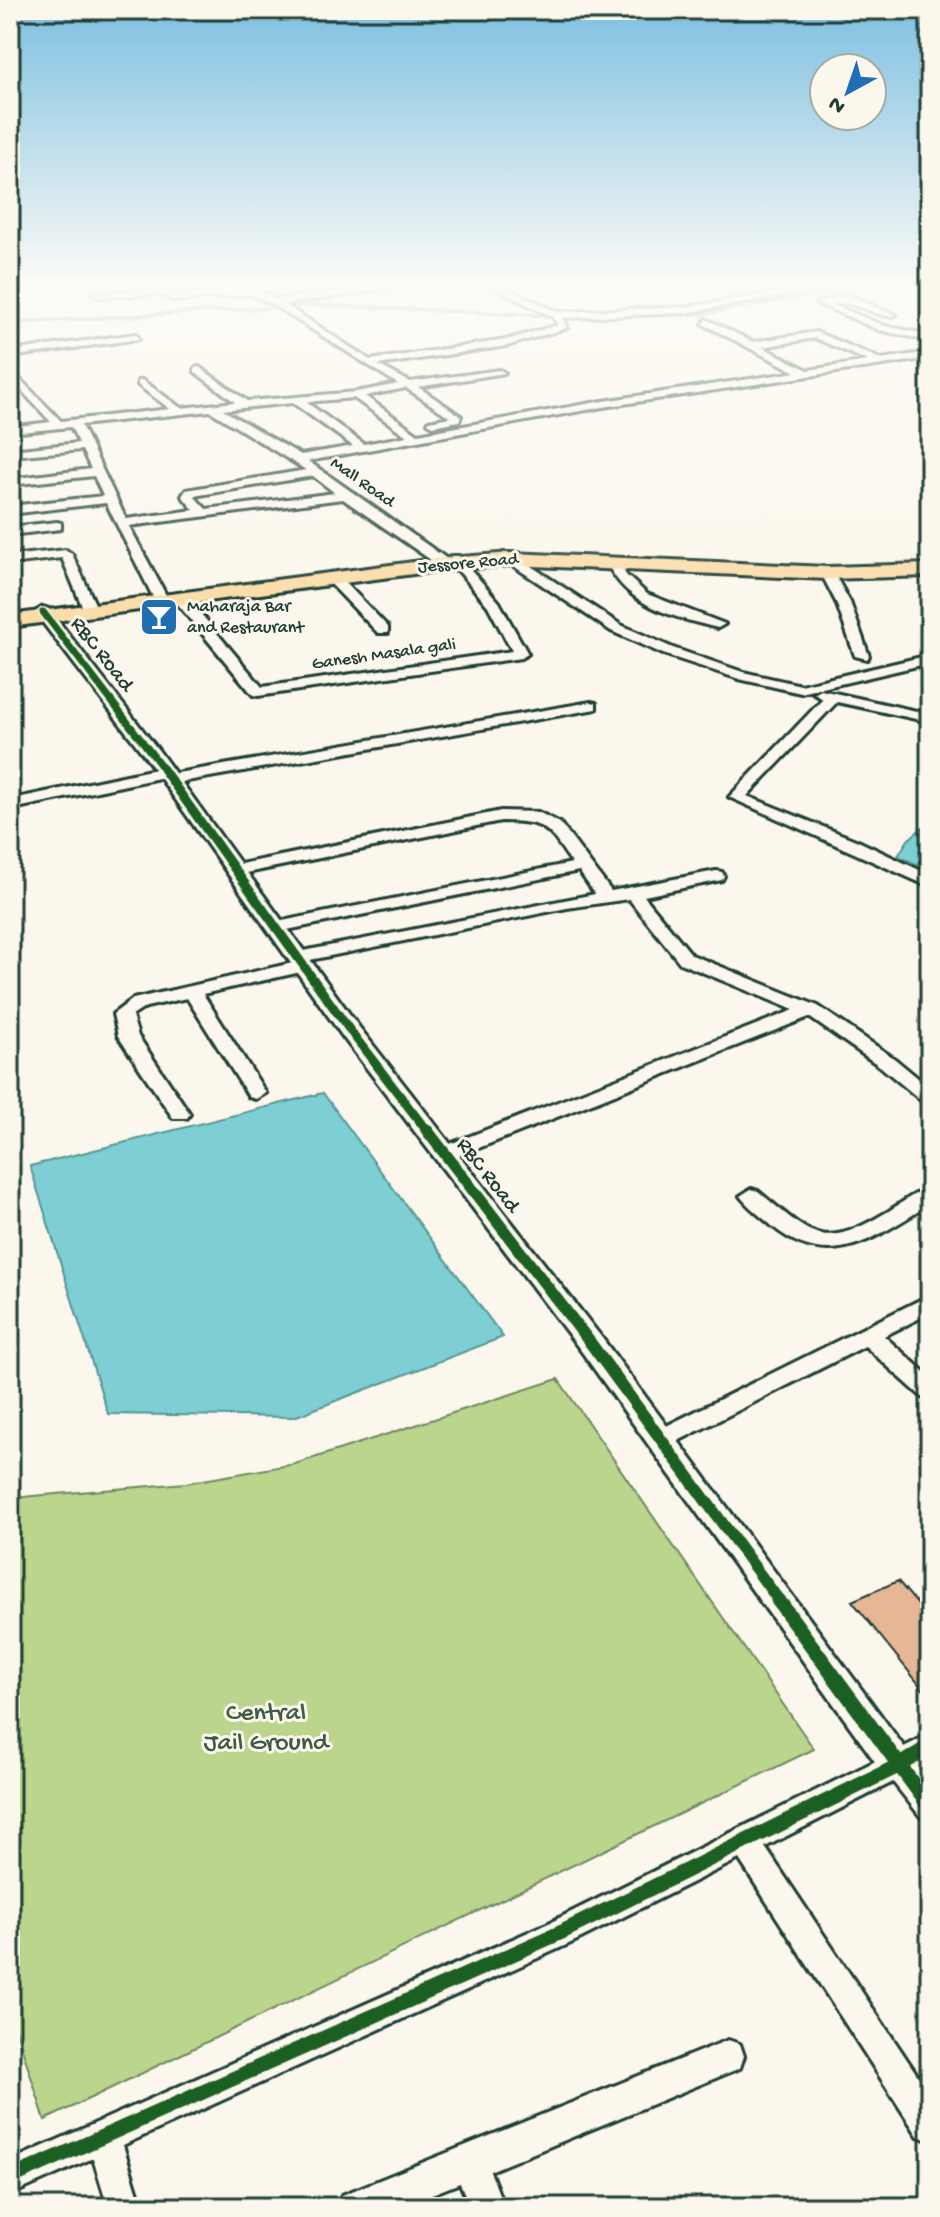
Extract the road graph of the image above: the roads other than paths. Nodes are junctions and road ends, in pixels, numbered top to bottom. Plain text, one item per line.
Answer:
1 (26, 389) edge
2 (150, 389) edge
3 (225, 389) edge
4 (385, 389) edge
5 (415, 389) edge
6 (702, 389) edge
7 (356, 395) junction
8 (297, 401) junction
9 (245, 404) junction
10 (213, 408) junction
11 (180, 412) junction
12 (75, 424) junction
13 (59, 425) junction
14 (400, 428) junction
15 (10, 430) edge
16 (418, 439) junction
17 (86, 446) junction
18 (364, 449) junction
19 (10, 453) edge
20 (299, 459) junction
21 (97, 468) junction
22 (316, 472) junction
23 (10, 473) edge
24 (10, 482) edge
25 (345, 495) junction
26 (111, 499) junction
27 (10, 510) edge
28 (203, 513) junction
29 (123, 523) junction
30 (57, 526) dead end
31 (10, 531) edge
32 (509, 557) junction
33 (10, 560) edge
34 (451, 562) junction
35 (613, 563) junction
36 (930, 568) edge
37 (827, 573) junction
38 (334, 579) junction
39 (171, 598) junction
40 (89, 606) junction
41 (44, 614) junction
42 (10, 619) edge
43 (718, 624) dead end
44 (383, 630) dead end
45 (521, 654) junction
46 (862, 656) dead end
47 (930, 659) edge
48 (532, 668) dead end
49 (801, 689) junction
50 (258, 692) junction
51 (833, 697) junction
52 (591, 706) dead end
53 (271, 711) dead end
54 (930, 718) edge
55 (168, 776) junction
56 (22, 802) dead end
57 (585, 865) junction
58 (237, 870) junction
59 (716, 876) dead end
60 (930, 882) edge
61 (633, 893) junction
62 (606, 897) junction
63 (277, 927) junction
64 (301, 962) junction
65 (192, 991) junction
66 (811, 1010) junction
67 (256, 1093) dead end
68 (930, 1098) edge
69 (180, 1114) dead end
70 (444, 1154) junction
71 (930, 1195) edge
72 (751, 1196) dead end
73 (930, 1303) edge
74 (868, 1335) junction
75 (930, 1391) edge
76 (661, 1439) junction
77 (930, 1746) edge
78 (898, 1766) junction
79 (930, 1807) edge
80 (745, 1842) junction
81 (728, 2056) dead end
82 (930, 2124) edge
83 (104, 2138) junction
84 (469, 2163) junction
85 (10, 2178) edge
86 (125, 2207) edge
87 (354, 2207) edge
88 (487, 2207) edge

1 - 13 street
2 - 11 street
3 - 9 street
4 - 7 street
5 - 14 street
6 - 16 street
7 - 8 street
7 - 14 street
8 - 9 street
8 - 18 street
9 - 10 street
10 - 11 street
10 - 20 street, Mall Road
11 - 12 street
12 - 13 street
12 - 17 street
13 - 15 street
14 - 16 street
16 - 18 street
17 - 19 street
17 - 21 street
18 - 20 street
20 - 22 street, Mall Road
21 - 23 street
21 - 24 street
21 - 26 street
22 - 25 street, Mall Road
22 - 28 street
25 - 28 street
25 - 34 street, Mall Road
26 - 27 street
26 - 29 street
28 - 29 street
29 - 39 street
30 - 31 street
32 - 34 main road, Jessore Road
32 - 35 main road, Jessore Road
32 - 36 main road, Jessore Road
32 - 49 street
33 - 40 street
34 - 38 main road, Jessore Road
34 - 39 main road, Jessore Road
34 - 45 street
35 - 37 main road, Jessore Road
35 - 43 street
36 - 37 main road, Jessore Road
37 - 46 street
38 - 39 main road, Jessore Road
38 - 44 street
39 - 40 main road, Jessore Road
39 - 41 main road, Jessore Road
39 - 50 street
40 - 41 main road, Jessore Road
41 - 42 main road, Jessore Road
41 - 55 street, RBC Road
45 - 48 street
45 - 50 street, Ganesh Masala gali
47 - 49 street
49 - 51 street
50 - 53 street
51 - 54 street
51 - 60 street
52 - 55 street
55 - 56 street
55 - 58 street, RBC Road
57 - 58 street
57 - 62 street
57 - 63 street
58 - 63 street, RBC Road
59 - 61 street
61 - 62 street
61 - 66 street
62 - 64 street
63 - 64 street, RBC Road
64 - 65 street
64 - 70 street, RBC Road
65 - 67 street
65 - 69 street
66 - 68 street
66 - 70 street
70 - 76 street, RBC Road
71 - 72 street
73 - 74 street
74 - 75 street
74 - 76 street
76 - 78 street, RBC Road
77 - 78 street
78 - 79 street
78 - 80 street
80 - 82 street
80 - 83 street
81 - 84 street
83 - 85 street
83 - 86 street
84 - 87 street
84 - 88 street

